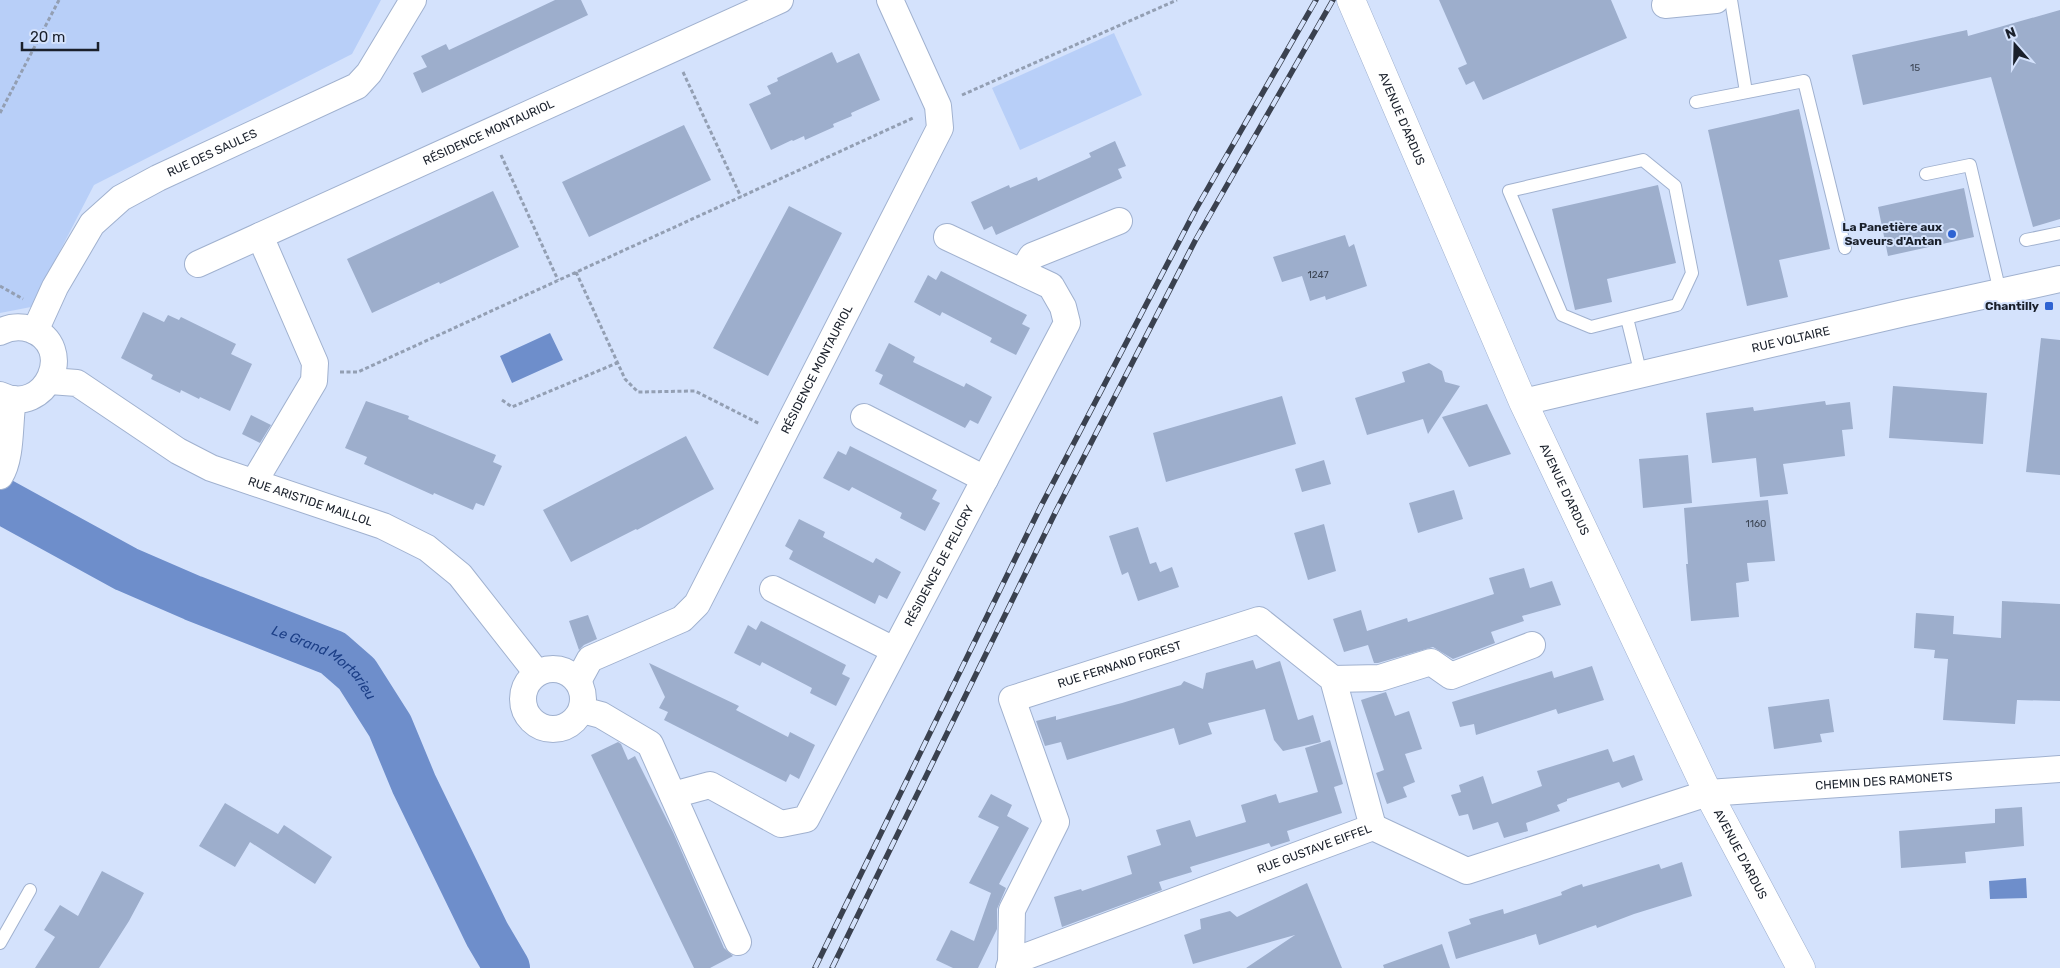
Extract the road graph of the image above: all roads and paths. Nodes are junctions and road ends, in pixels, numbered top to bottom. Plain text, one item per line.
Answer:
1 (59, 0) edge
2 (413, 0) edge
3 (780, 0) edge
4 (890, 0) edge
5 (1177, 0) edge
6 (1351, 0) edge
7 (1716, 0) edge
8 (1731, 0) edge
9 (1663, 3) edge
10 (672, 49) junction
11 (1746, 92) junction
12 (1696, 102) dead end
13 (938, 106) junction
14 (0, 113) edge
15 (490, 132) junction
16 (1926, 174) dead end
17 (741, 196) junction
18 (1119, 221) dead end
19 (2060, 233) edge
20 (260, 236) junction
21 (946, 237) dead end
22 (2026, 240) dead end
23 (1845, 248) dead end
24 (198, 264) dead end
25 (576, 272) junction
26 (1022, 272) junction
27 (2060, 279) edge
28 (558, 280) junction
29 (0, 286) edge
30 (2000, 292) junction
31 (28, 301) dead end
32 (1627, 318) junction
33 (35, 331) junction
34 (0, 332) edge
35 (617, 363) junction
36 (314, 372) junction
37 (1641, 375) junction
38 (50, 380) junction
39 (7, 397) edge
40 (502, 400) dead end
41 (1523, 402) junction
42 (864, 417) dead end
43 (783, 436) junction
44 (2, 473) edge
45 (985, 479) junction
46 (254, 482) junction
47 (773, 589) dead end
48 (1532, 645) dead end
49 (894, 650) junction
50 (537, 673) junction
51 (1333, 680) junction
52 (578, 681) junction
53 (582, 710) junction
54 (2060, 769) edge
55 (1708, 793) junction
56 (673, 795) junction
57 (1373, 827) junction
58 (30, 890) dead end
59 (738, 942) dead end
60 (0, 943) edge
61 (1010, 965) edge
62 (1801, 968) edge

1 - 14 path
2 - 33 street, RUE DES SAULES
3 - 10 street, RÉSIDENCE MONTAURIOL
4 - 13 street, RÉSIDENCE MONTAURIOL
5 - 13 path
6 - 41 main road, AVENUE D'ARDUS
7 - 9 street
8 - 11 lane
10 - 15 street, RÉSIDENCE MONTAURIOL
10 - 17 path
11 - 12 lane
11 - 23 lane
13 - 17 path
13 - 43 street, RÉSIDENCE MONTAURIOL
15 - 20 street, RÉSIDENCE MONTAURIOL
15 - 28 path
16 - 30 lane
17 - 25 path
18 - 26 street
19 - 22 lane
20 - 24 street, RÉSIDENCE MONTAURIOL
20 - 36 street
21 - 26 street, RÉSIDENCE DE PELICRY
25 - 28 path
25 - 35 path
26 - 45 street, RÉSIDENCE DE PELICRY
27 - 30 street, RUE VOLTAIRE
28 - 36 path
29 - 31 path
30 - 37 street, RUE VOLTAIRE
32 - 32 lane
32 - 37 lane
33 - 34 street
33 - 38 street
35 - 40 path
35 - 43 path
36 - 46 street
37 - 41 street, RUE VOLTAIRE
38 - 39 street
38 - 46 street, RUE ARISTIDE MAILLOL
39 - 44 street
41 - 55 main road, AVENUE D'ARDUS
42 - 45 street
43 - 52 street, RÉSIDENCE MONTAURIOL
45 - 49 street, RÉSIDENCE DE PELICRY
46 - 50 street, RUE ARISTIDE MAILLOL
47 - 49 street
48 - 51 street
49 - 56 street, RÉSIDENCE DE PELICRY
50 - 52 street
50 - 53 street
51 - 57 street
51 - 61 street, RUE FERNAND FOREST
52 - 53 street
53 - 56 street
54 - 55 street, CHEMIN DES RAMONETS
55 - 57 street, RUE GUSTAVE EIFFEL
55 - 62 main road, AVENUE D'ARDUS
56 - 59 street
57 - 61 street, RUE GUSTAVE EIFFEL
58 - 60 lane

